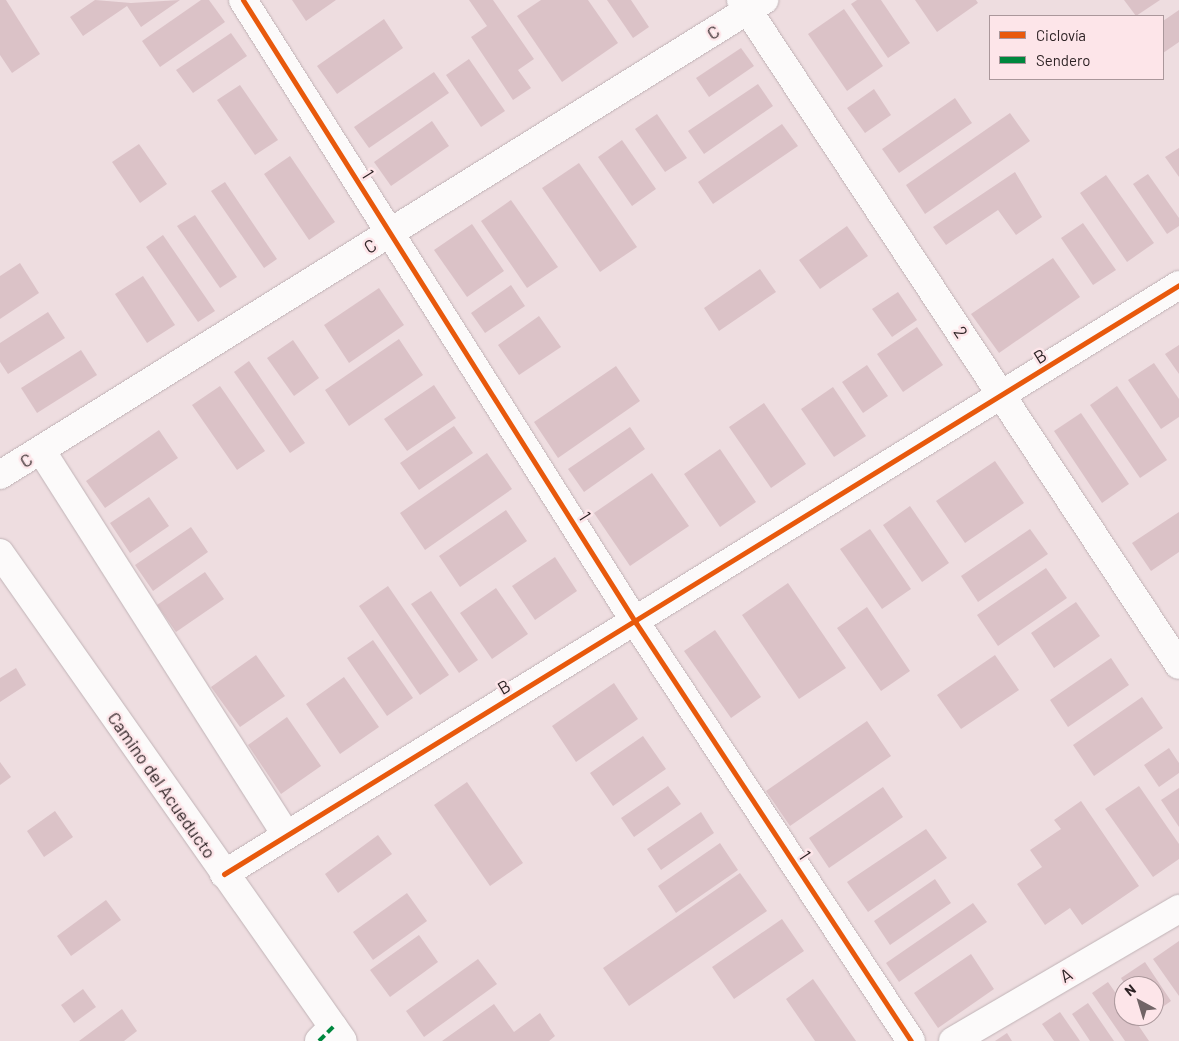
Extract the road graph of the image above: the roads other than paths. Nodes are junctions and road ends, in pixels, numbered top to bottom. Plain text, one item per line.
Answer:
1 (243, 0) edge
2 (751, 3) edge
3 (389, 234) junction
4 (1179, 285) edge
5 (1003, 395) junction
6 (42, 450) junction
7 (0, 475) edge
8 (0, 553) edge
9 (636, 623) junction
10 (1179, 665) edge
11 (285, 833) junction
12 (224, 874) junction
13 (1179, 909) edge
14 (332, 1036) edge
15 (911, 1041) edge
16 (953, 1041) edge

1 - 3 street, 1
2 - 3 street, C
2 - 5 street, 2
3 - 6 street, C
3 - 9 street, 1
4 - 5 street, B
5 - 9 street, B
5 - 10 street, 2
6 - 7 street, C
6 - 11 street
8 - 12 street, Camino del Acueducto
9 - 11 street, B
9 - 15 street, 1
11 - 12 street, B
12 - 14 street, Camino del Acueducto
13 - 16 street, A

